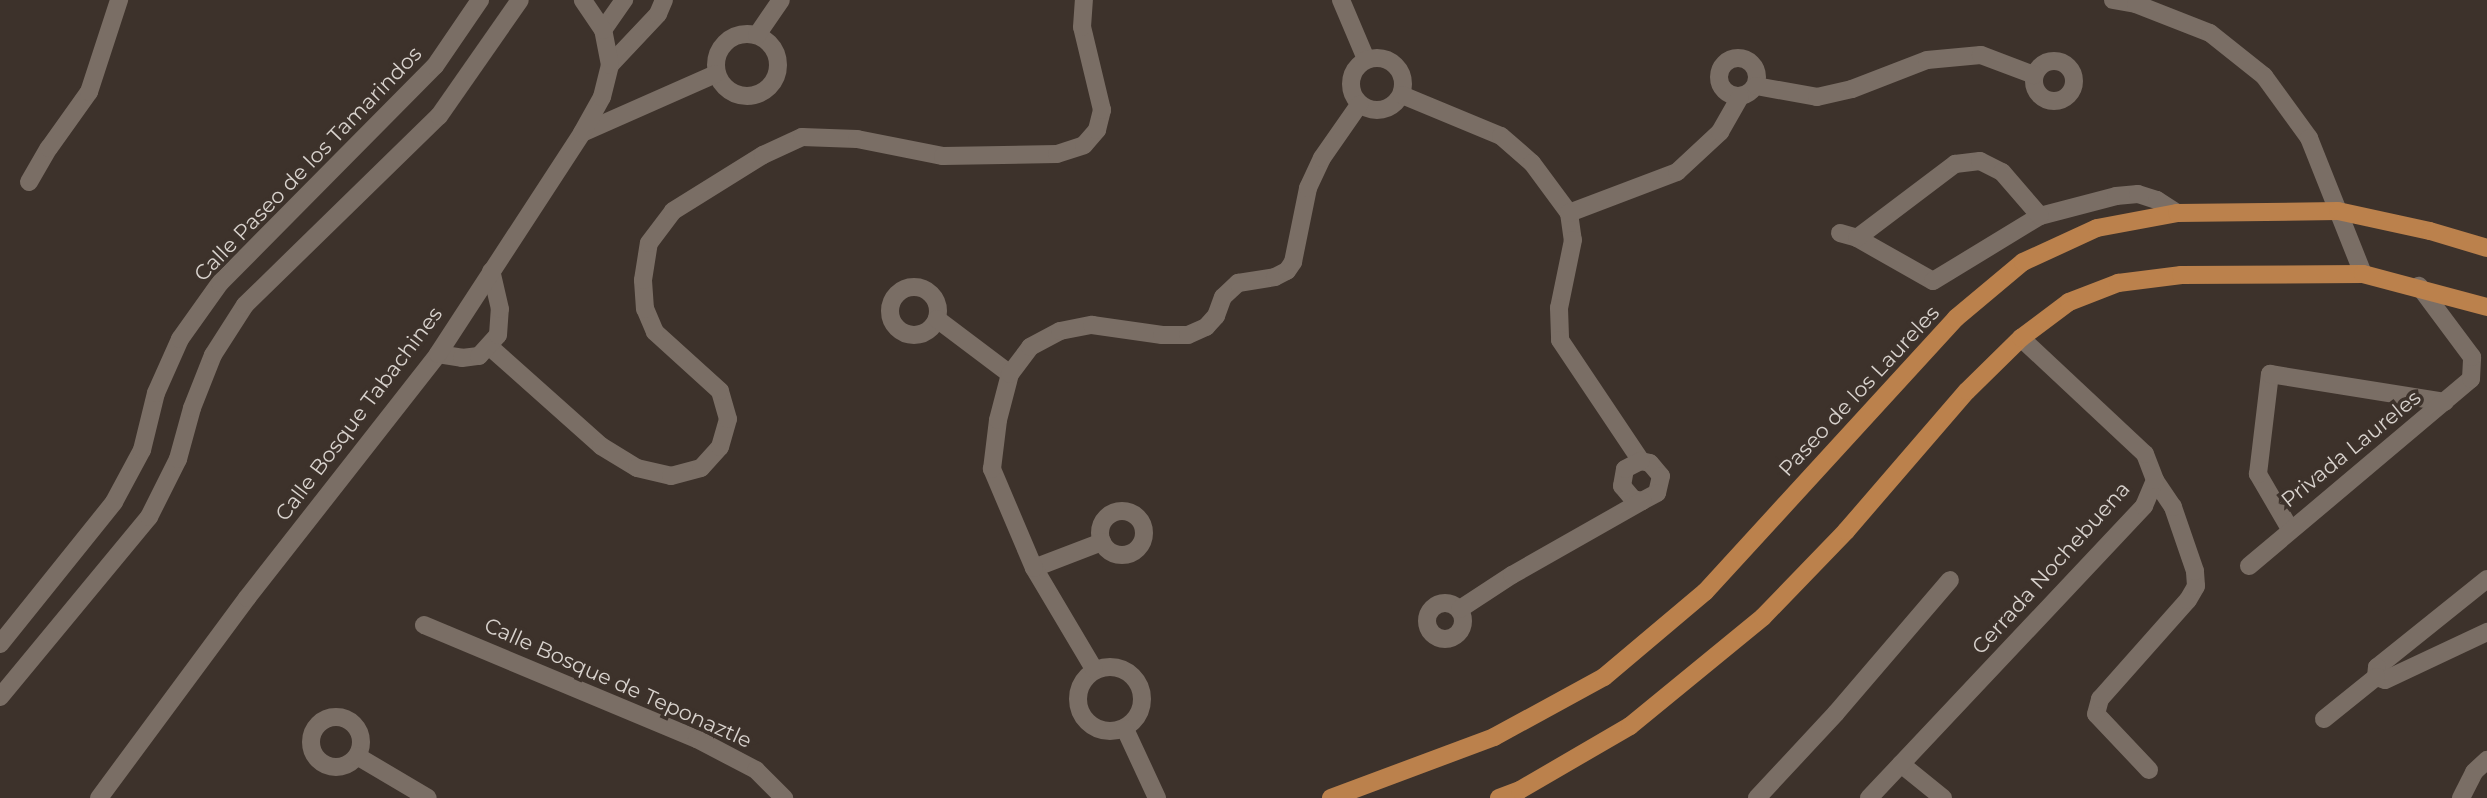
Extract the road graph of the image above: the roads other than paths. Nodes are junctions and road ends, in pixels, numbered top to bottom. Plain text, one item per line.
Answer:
1 (119, 0) edge
2 (480, 0) edge
3 (520, 0) edge
4 (583, 0) edge
5 (624, 0) edge
6 (664, 0) edge
7 (781, 0) edge
8 (1084, 0) edge
9 (1341, 0) edge
10 (2113, 0) edge
11 (603, 30) junction
12 (757, 35) junction
13 (1366, 59) junction
14 (610, 65) junction
15 (716, 74) junction
16 (2034, 75) dead end
17 (1756, 86) junction
18 (1402, 95) junction
19 (1740, 97) junction
20 (1359, 105) junction
21 (582, 133) junction
22 (29, 182) dead end
23 (2338, 211) junction
24 (1569, 213) junction
25 (2178, 213) junction
26 (2040, 216) junction
27 (2487, 248) edge
28 (491, 271) junction
29 (2362, 274) junction
30 (2419, 286) junction
31 (2487, 307) edge
32 (937, 319) dead end
33 (2021, 338) junction
34 (490, 347) junction
35 (438, 354) junction
36 (1010, 374) junction
37 (2445, 402) junction
38 (1641, 461) junction
39 (2155, 480) junction
40 (1642, 501) junction
41 (2290, 529) junction
42 (1102, 542) dead end
43 (2249, 566) dead end
44 (1034, 568) junction
45 (2487, 579) edge
46 (1950, 580) dead end
47 (2487, 587) edge
48 (2487, 598) edge
49 (1460, 609) dead end
50 (424, 625) dead end
51 (2487, 632) edge
52 (0, 644) edge
53 (1094, 669) junction
54 (2376, 677) junction
55 (0, 697) edge
56 (2324, 719) dead end
57 (1125, 729) junction
58 (357, 756) dead end
59 (2487, 760) edge
60 (1901, 764) junction
61 (2149, 770) dead end
62 (1153, 791) edge
63 (99, 798) edge
64 (428, 798) edge
65 (784, 798) edge
66 (1331, 798) edge
67 (1499, 798) edge
68 (1757, 798) edge
69 (1869, 798) edge
70 (1943, 798) edge
71 (2461, 798) edge

1 - 22 street
2 - 52 street, Calle Paseo de los Tamarindos
3 - 55 street
4 - 11 street, Calle Bosque Tabachines
5 - 11 street
6 - 14 street
7 - 12 street
8 - 34 street
9 - 13 street
10 - 23 street
11 - 14 street, Calle Bosque Tabachines
12 - 15 street
12 - 15 street
13 - 18 street
13 - 20 street
14 - 21 street, Calle Bosque Tabachines
15 - 21 street
16 - 17 street
17 - 19 street
17 - 19 street
18 - 20 street
18 - 24 street
19 - 24 street
20 - 36 street
21 - 28 street, Calle Bosque Tabachines
23 - 25 main road, Paseo de los Laureles
23 - 27 main road, Paseo de los Laureles
23 - 29 street
24 - 38 street
25 - 26 street
25 - 66 main road, Paseo de los Laureles
26 - 26 street
28 - 34 street
28 - 35 street, Calle Bosque Tabachines
29 - 30 main road
29 - 33 main road
30 - 31 main road
30 - 37 street, Privada Laureles
32 - 36 street
33 - 39 street, Cerrada Nochebuena
33 - 67 main road
34 - 35 street
35 - 63 street, Calle Bosque Tabachines
36 - 44 street
37 - 41 street, Privada Laureles
37 - 41 street, Privada Laureles
38 - 40 street
38 - 40 street
39 - 60 street, Cerrada Nochebuena
39 - 61 street
40 - 49 street
41 - 43 street
42 - 44 street
44 - 53 street
45 - 54 street
46 - 68 street
47 - 48 street
50 - 65 street, Calle Bosque de Teponaztle
51 - 54 street
53 - 57 street
53 - 57 street
54 - 56 street
57 - 62 street
58 - 64 street
59 - 71 street
60 - 69 street, Cerrada Nochebuena
60 - 70 street

